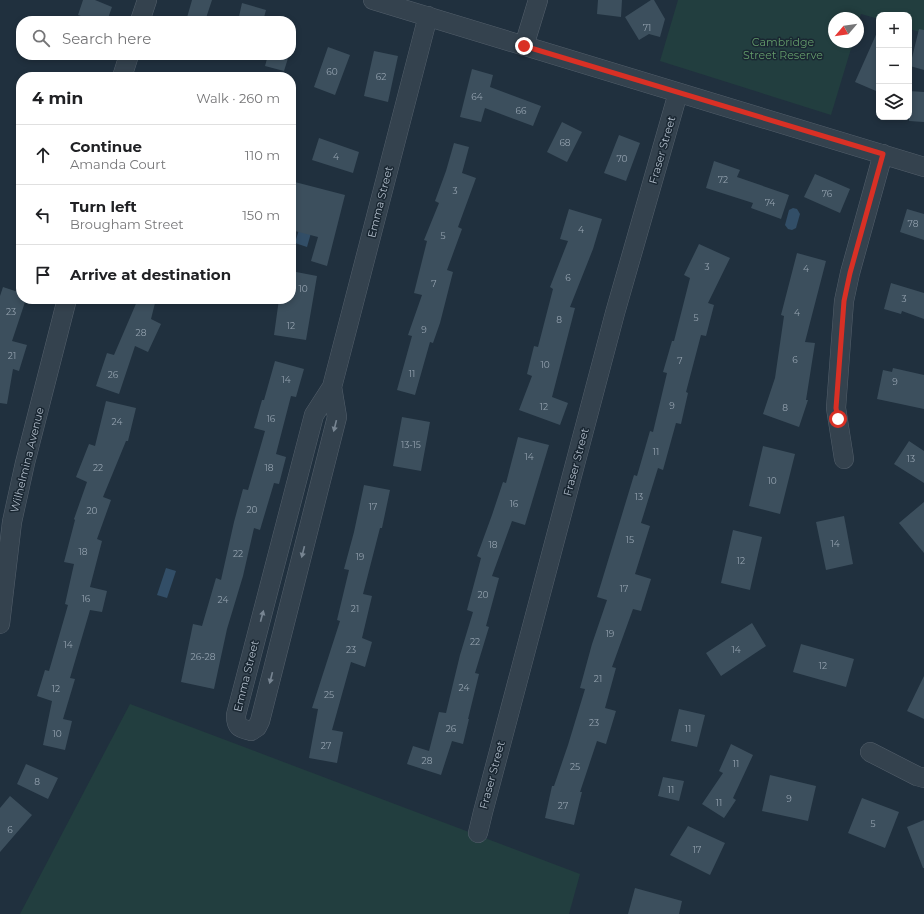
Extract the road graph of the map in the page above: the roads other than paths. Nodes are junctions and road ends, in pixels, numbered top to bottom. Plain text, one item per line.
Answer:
1 (147, 0) edge
2 (373, 0) edge
3 (538, 0) edge
4 (142, 16) edge
5 (428, 16) junction
6 (524, 46) junction
7 (127, 60) edge
8 (124, 72) edge
9 (678, 93) junction
10 (883, 154) junction
11 (924, 167) edge
12 (66, 304) edge
13 (332, 387) junction
14 (844, 459) dead end
15 (0, 624) edge
16 (870, 752) dead end
17 (924, 778) edge
18 (478, 833) dead end

1 - 4 street
2 - 5 street
3 - 6 street
5 - 6 street
5 - 13 street, Emma Street
6 - 9 street
7 - 8 street
9 - 10 street
9 - 18 street, Fraser Street
10 - 11 street
10 - 14 street
12 - 15 street, Wilhelmina Avenue
13 -> 13 street, Emma Street
16 - 17 street

